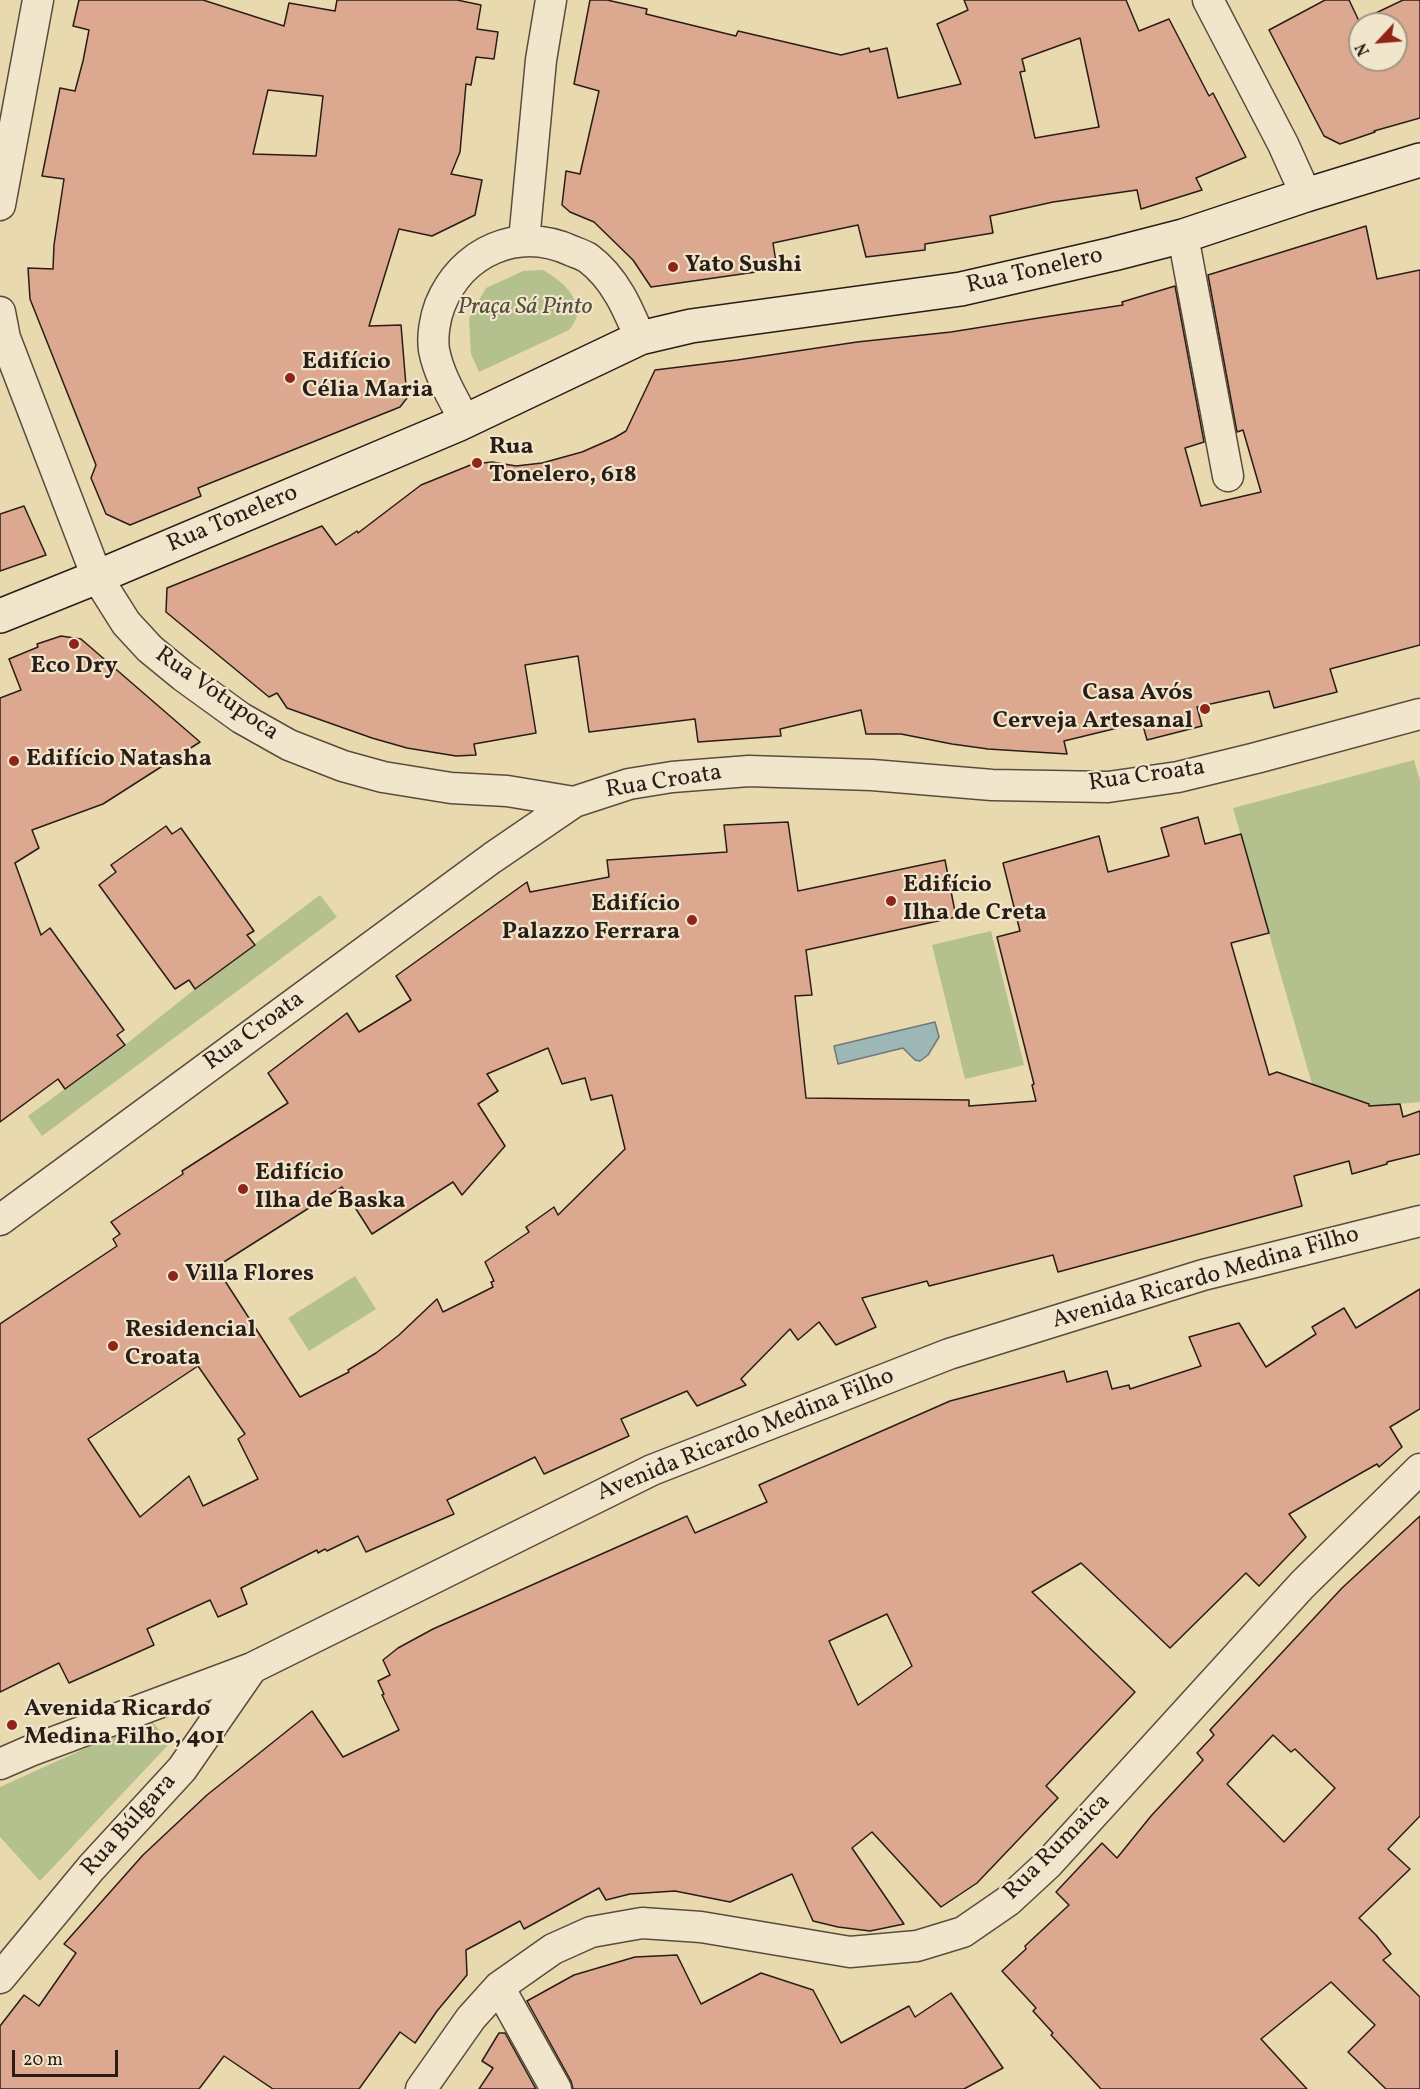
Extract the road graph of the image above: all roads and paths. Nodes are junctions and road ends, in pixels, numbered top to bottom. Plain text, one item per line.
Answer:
1 (38, 0) edge
2 (551, 0) edge
3 (1208, 0) edge
4 (1420, 160) edge
5 (1306, 195) junction
6 (0, 205) edge
7 (1184, 236) junction
8 (524, 241) junction
9 (0, 312) edge
10 (640, 338) junction
11 (465, 421) junction
12 (1228, 476) dead end
13 (97, 577) junction
14 (0, 615) edge
15 (1420, 714) edge
16 (574, 802) junction
17 (0, 1220) edge
18 (1420, 1221) edge
19 (1420, 1469) edge
20 (252, 1668) junction
21 (0, 1764) edge
22 (0, 1978) edge
23 (499, 1987) junction
24 (421, 2089) edge
25 (556, 2089) edge

1 - 6 street
2 - 8 street
3 - 5 street
4 - 5 street, Rua Tonelero
5 - 7 street, Rua Tonelero
7 - 10 street, Rua Tonelero
7 - 12 street
8 - 10 street
8 - 11 street
9 - 13 street, Rua Votupoca
10 - 11 street
11 - 13 street, Rua Tonelero
13 - 14 street, Rua Tonelero
13 - 16 street, Rua Votupoca
15 - 16 street, Rua Croata
16 - 17 street, Rua Croata
18 - 20 street, Avenida Ricardo Medina Filho
19 - 23 street, Rua Rumaica
20 - 21 street, Avenida Ricardo Medina Filho
20 - 22 street, Rua Búlgara
23 - 24 street, Rua Rumaica
23 - 25 street

